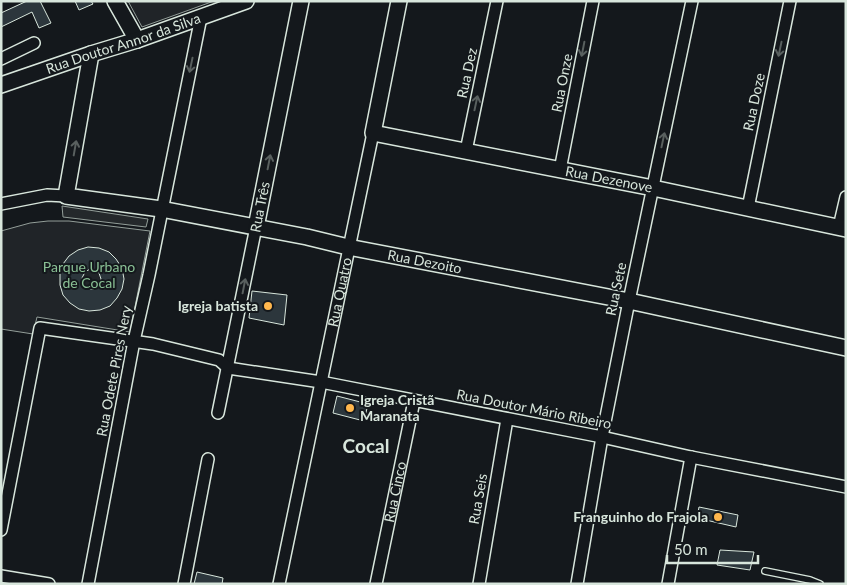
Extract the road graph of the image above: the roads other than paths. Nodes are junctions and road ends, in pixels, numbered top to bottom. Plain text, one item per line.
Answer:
1 (115, 1) edge
2 (246, 1) edge
3 (301, 1) edge
4 (399, 1) edge
5 (497, 1) edge
6 (593, 1) edge
7 (692, 1) edge
8 (790, 1) edge
9 (201, 17) junction
10 (136, 40) junction
11 (34, 43) dead end
12 (91, 54) junction
13 (1, 59) edge
14 (1, 86) edge
15 (372, 133) junction
16 (466, 151) junction
17 (560, 170) junction
18 (653, 188) junction
19 (66, 196) junction
20 (846, 197) edge
21 (1, 204) edge
22 (748, 208) junction
23 (161, 209) junction
24 (256, 227) junction
25 (843, 228) edge
26 (348, 246) junction
27 (628, 301) junction
28 (134, 341) junction
29 (846, 348) edge
30 (228, 368) junction
31 (321, 382) junction
32 (414, 401) junction
33 (218, 413) dead end
34 (507, 419) junction
35 (602, 437) junction
36 (691, 457) junction
37 (208, 459) dead end
38 (846, 487) edge
39 (1, 530) edge
40 (765, 571) dead end
41 (1, 576) edge
42 (50, 584) edge
43 (88, 584) edge
44 (184, 584) edge
45 (279, 584) edge
46 (376, 584) edge
47 (479, 584) edge
48 (577, 584) edge
49 (668, 584) edge
50 (820, 584) edge

1 - 10 street
2 - 9 street, Rua Doutor Annor da Silva
24 -> 3 street, Rua Três
4 - 15 street, Rua Quatro
16 -> 5 street, Rua Dez
6 -> 17 street, Rua Onze
18 -> 7 street, Rua Sete
8 -> 22 street, Rua Doze
9 - 10 street, Rua Doutor Annor da Silva
9 -> 23 street, Rua Odete Pires Nery
10 - 12 street, Rua Doutor Annor da Silva
11 - 13 street
12 - 14 street, Rua Doutor Annor da Silva
19 -> 12 street
15 - 16 street, Rua Dezenove
15 - 26 street, Rua Quatro
16 - 17 street, Rua Dezenove
17 - 18 street, Rua Dezenove
18 - 22 street, Rua Dezenove
18 - 27 street, Rua Sete
19 - 21 street, Rua Dezoito
19 - 23 street, Rua Dezoito
20 - 25 street
22 - 25 street, Rua Dezenove
23 - 24 street, Rua Dezoito
23 - 28 street, Rua Odete Pires Nery
24 - 26 street, Rua Dezoito
30 -> 24 street, Rua Três
26 - 27 street, Rua Dezoito
26 - 31 street, Rua Quatro
27 - 29 street, Rua Dezoito
27 - 35 street, Rua Sete
28 - 30 street, Rua Doutor Mário Ribeiro
28 - 39 street, Rua Doutor Mário Ribeiro
28 - 43 street, Rua Odete Pires Nery
30 - 31 street, Rua Doutor Mário Ribeiro
30 - 33 street, Rua Três
31 - 32 street, Rua Doutor Mário Ribeiro
31 - 45 street, Rua Quatro
32 - 34 street, Rua Doutor Mário Ribeiro
32 - 46 street, Rua Cinco
34 - 35 street, Rua Doutor Mário Ribeiro
34 - 47 street, Rua Seis
35 - 36 street, Rua Doutor Mário Ribeiro
35 - 48 street, Rua Sete
36 - 38 street, Rua Doutor Mário Ribeiro
36 - 49 street
37 - 44 street
40 - 50 lane
41 - 42 street

